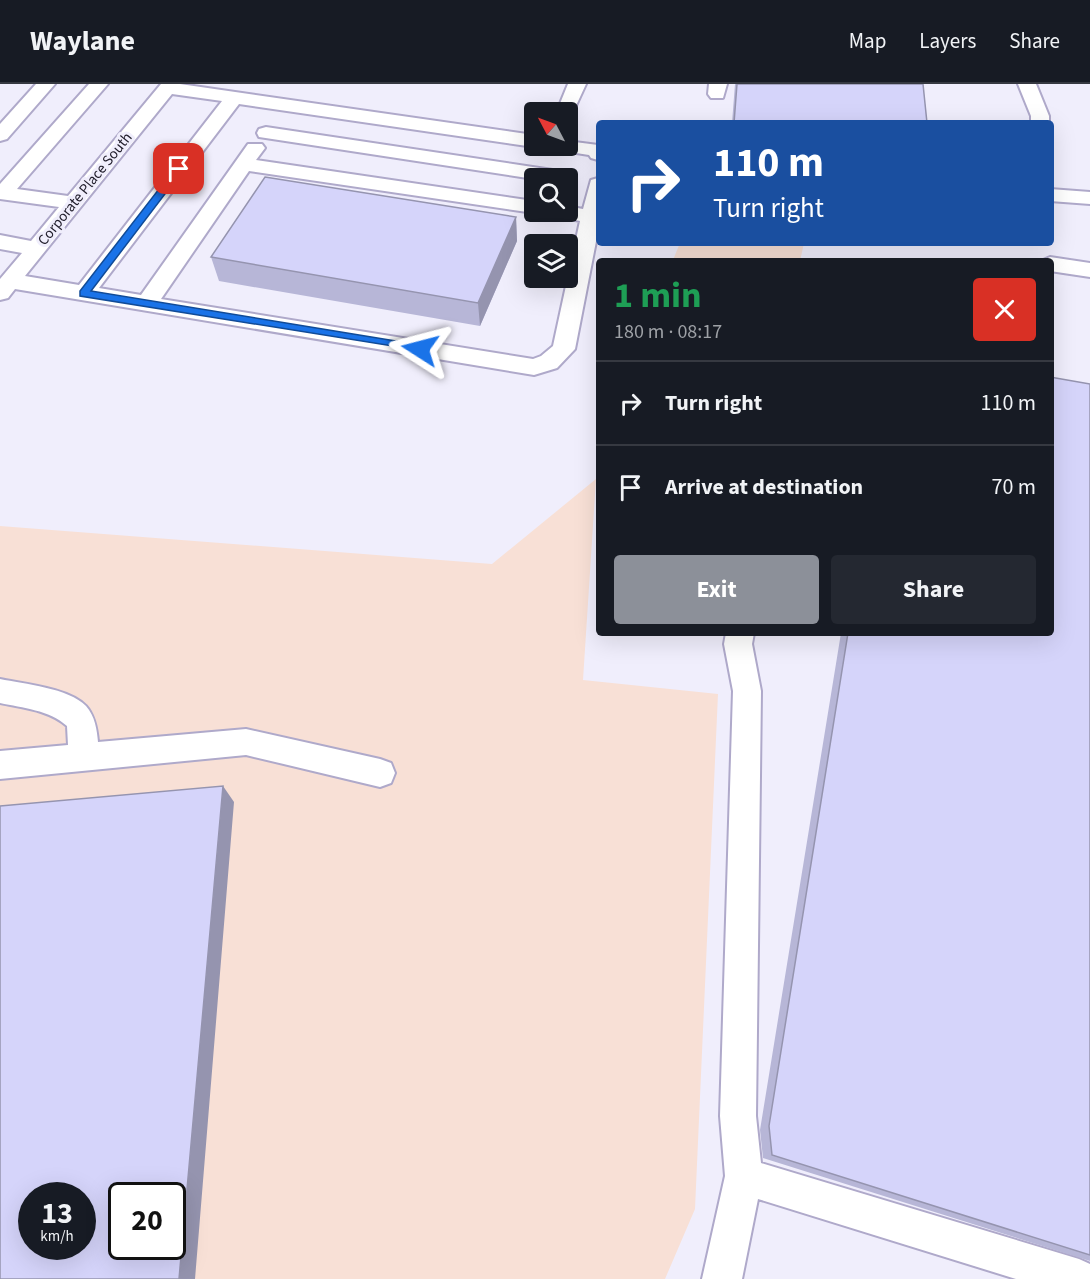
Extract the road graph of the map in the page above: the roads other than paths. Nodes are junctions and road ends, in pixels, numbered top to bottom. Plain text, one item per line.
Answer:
1 (46, 84) edge
2 (99, 84) edge
3 (577, 84) edge
4 (1027, 84) edge
5 (169, 86) edge
6 (234, 98) junction
7 (570, 102) edge
8 (285, 105) junction
9 (1040, 120) edge
10 (3, 128) edge
11 (444, 128) junction
12 (266, 133) junction
13 (524, 140) edge
14 (578, 148) edge
15 (596, 150) edge
16 (429, 158) junction
17 (244, 164) junction
18 (524, 172) edge
19 (578, 180) edge
20 (596, 183) edge
21 (412, 189) junction
22 (1, 193) edge
23 (596, 194) edge
24 (1054, 195) edge
25 (1090, 198) edge
26 (73, 203) junction
27 (524, 206) edge
28 (578, 214) edge
29 (592, 216) junction
30 (0, 242) edge
31 (36, 249) junction
32 (1054, 265) edge
33 (1090, 270) edge
34 (5, 287) edge
35 (84, 293) junction
36 (147, 304) junction
37 (739, 636) edge
38 (0, 691) edge
39 (84, 757) junction
40 (0, 765) edge
41 (380, 773) dead end
42 (744, 1176) junction
43 (722, 1279) edge
44 (1079, 1279) edge

1 - 10 street
2 - 22 street
3 - 7 street
4 - 9 street
5 - 6 street
5 - 26 street, Corporate Place South
6 - 8 street
6 - 35 street
8 - 11 street
8 - 12 street
11 - 13 street
11 - 16 street
12 - 16 street
12 - 17 street
14 - 15 street
16 - 18 street
16 - 21 street
17 - 21 street
17 - 36 street
19 - 20 street
21 - 27 street
22 - 26 street
23 - 29 street
24 - 25 street
26 - 31 street, Corporate Place South
28 - 29 street
29 - 36 street
30 - 31 street
31 - 34 street, Corporate Place South
32 - 33 street
34 - 35 street
35 - 36 street
37 - 42 street
38 - 39 street
39 - 40 street
39 - 41 street
42 - 43 street
42 - 44 street

